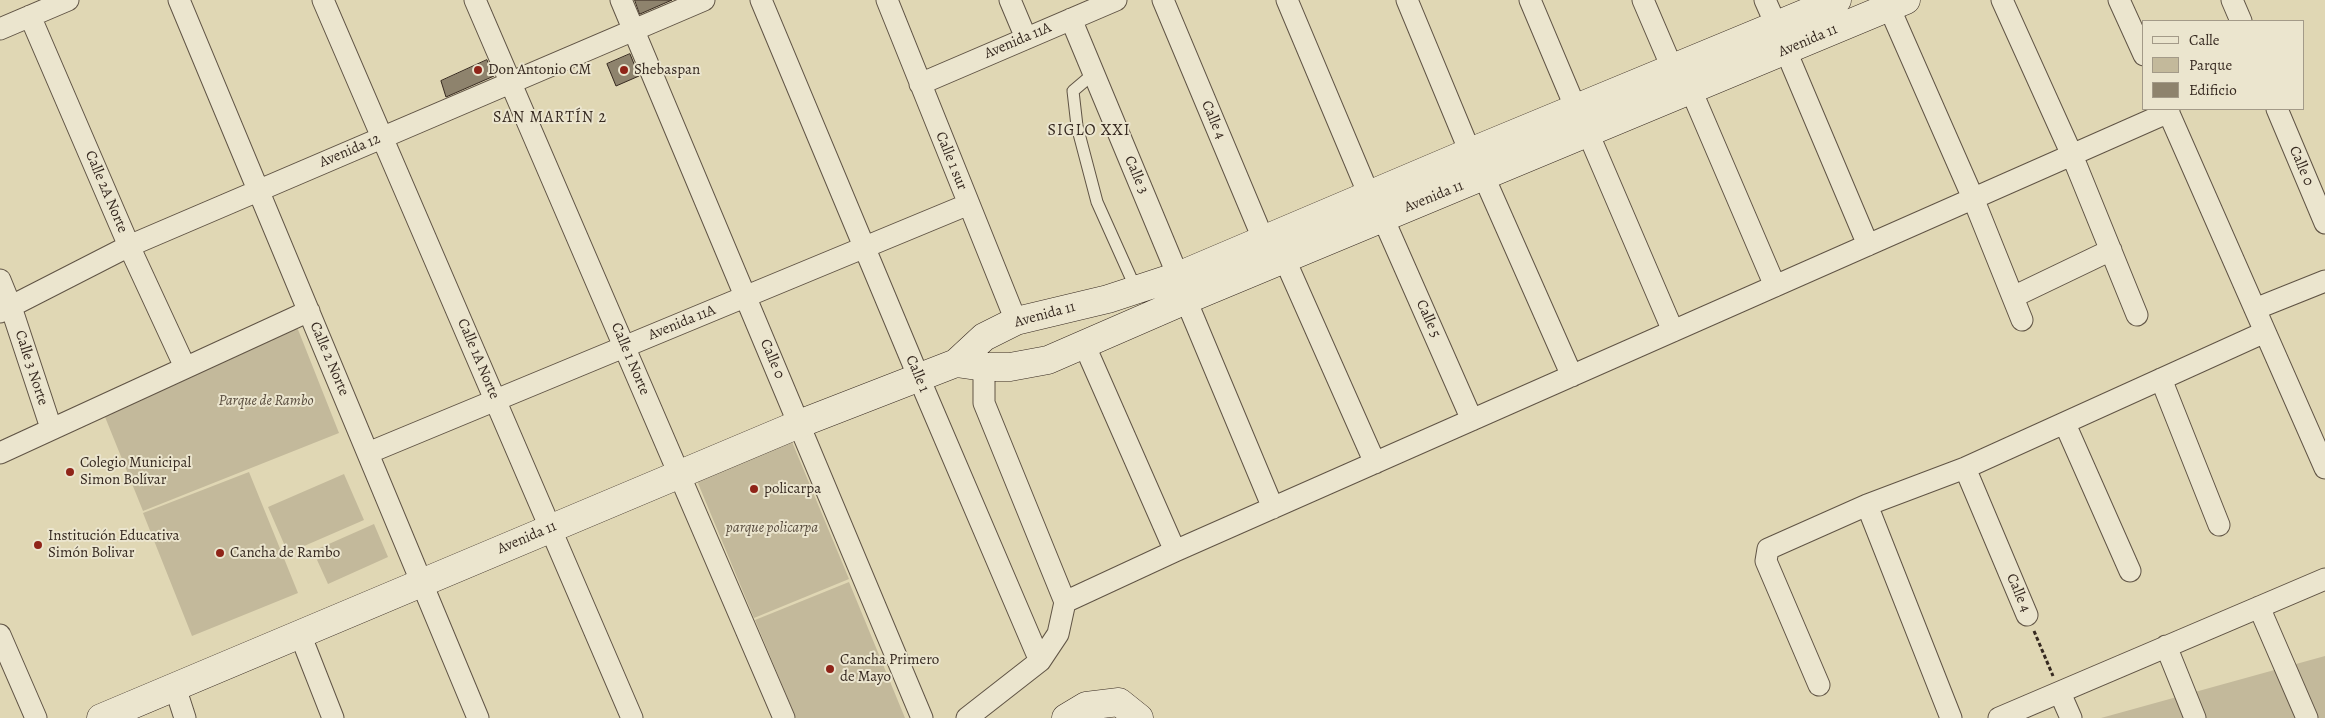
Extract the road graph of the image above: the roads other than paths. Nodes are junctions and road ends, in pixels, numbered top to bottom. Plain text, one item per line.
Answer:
1 (68, 0) edge
2 (180, 0) edge
3 (323, 0) edge
4 (475, 0) edge
5 (621, 0) edge
6 (704, 0) edge
7 (761, 0) edge
8 (887, 0) edge
9 (1010, 0) edge
10 (1116, 0) edge
11 (1163, 0) edge
12 (1287, 0) edge
13 (1407, 0) edge
14 (1530, 0) edge
15 (1643, 0) edge
16 (1765, 0) edge
17 (1837, 0) edge
18 (2002, 0) edge
19 (2119, 0) edge
20 (2232, 0) edge
21 (1898, 4) edge
22 (30, 16) junction
23 (1071, 19) junction
24 (2241, 20) edge
25 (1776, 25) junction
26 (0, 29) edge
27 (634, 30) junction
28 (1026, 38) junction
29 (1786, 51) junction
30 (2142, 51) edge
31 (1673, 70) junction
32 (1093, 74) junction
33 (511, 83) junction
34 (920, 84) junction
35 (1691, 90) junction
36 (1576, 109) junction
37 (2168, 110) edge
38 (2277, 110) edge
39 (1588, 133) junction
40 (382, 138) junction
41 (1470, 152) junction
42 (2072, 154) junction
43 (1484, 177) junction
44 (259, 190) junction
45 (1369, 195) junction
46 (1973, 198) junction
47 (969, 204) junction
48 (1383, 218) junction
49 (2325, 223) edge
50 (1264, 241) junction
51 (1868, 245) junction
52 (129, 246) junction
53 (866, 247) junction
54 (2111, 250) junction
55 (1285, 260) junction
56 (0, 280) edge
57 (2325, 281) edge
58 (1776, 286) junction
59 (1182, 288) junction
60 (1136, 289) junction
61 (746, 297) junction
62 (2013, 297) junction
63 (6, 309) edge
64 (2255, 310) junction
65 (309, 311) junction
66 (2137, 315) dead end
67 (2022, 320) dead end
68 (1016, 321) junction
69 (1673, 331) junction
70 (2265, 332) junction
71 (1084, 344) junction
72 (624, 347) junction
73 (956, 363) junction
74 (185, 367) junction
75 (984, 367) junction
76 (1572, 376) junction
77 (918, 378) junction
78 (2161, 379) junction
79 (496, 400) junction
80 (1472, 420) junction
81 (799, 424) junction
82 (2065, 424) junction
83 (51, 428) junction
84 (0, 453) edge
85 (368, 453) junction
86 (1375, 463) junction
87 (1965, 468) junction
88 (2325, 468) edge
89 (679, 474) junction
90 (1867, 505) junction
91 (1273, 508) junction
92 (2219, 524) dead end
93 (551, 528) junction
94 (1175, 551) junction
95 (2130, 571) dead end
96 (2325, 579) edge
97 (422, 583) junction
98 (1065, 602) junction
99 (2259, 608) junction
100 (2027, 615) road end
101 (300, 634) junction
102 (0, 635) edge
103 (2166, 646) junction
104 (1040, 661) junction
105 (1819, 685) dead end
106 (175, 687) junction
107 (2060, 693) junction
108 (36, 718) edge
109 (100, 718) edge
110 (185, 718) edge
111 (333, 718) edge
112 (478, 718) edge
113 (632, 718) edge
114 (784, 718) edge
115 (922, 718) edge
116 (967, 718) edge
117 (1066, 718) edge
118 (1139, 718) edge
119 (1951, 718) edge
120 (1999, 718) edge
121 (2071, 718) edge
122 (2195, 718) edge
123 (2307, 718) edge

1 - 22 street
2 - 44 street, Calle 2 Norte
3 - 40 street, Calle 1A Norte
4 - 33 street, Calle 1 Norte
5 - 27 street, Calle 0
6 - 27 street, Avenida 12
7 - 53 street, Calle 1
8 - 34 street, Calle 1 sur
9 - 28 street
10 - 23 street, Avenida 11A
11 - 50 street, Calle 4
12 - 45 street
13 - 41 street
14 - 36 street
15 - 31 street
16 - 25 street
17 - 25 street, Avenida 11
18 - 42 street
19 - 30 street
20 - 24 street
21 - 29 street, Avenida 11
21 - 46 street
22 - 26 street
22 - 52 street, Calle 2A Norte
23 - 28 street, Avenida 11A
23 - 32 street, Calle 3
25 - 31 street, Avenida 11
27 - 33 street, Avenida 12
27 - 61 street, Calle 0
28 - 34 street, Avenida 11A
29 - 35 street, Avenida 11
29 - 51 street
31 - 36 street, Avenida 11
32 - 59 street, Calle 3
32 - 60 lane
33 - 40 street, Avenida 12
33 - 72 street, Calle 1 Norte
34 - 47 street, Calle 1 sur
35 - 39 street, Avenida 11
35 - 58 street
36 - 41 street, Avenida 11
37 - 42 street
37 - 64 street
38 - 49 street, Calle 0
39 - 43 street, Avenida 11
39 - 69 street
40 - 44 street, Avenida 12
40 - 79 street, Calle 1A Norte
41 - 45 street, Avenida 11
42 - 46 street
42 - 54 street
43 - 48 street, Avenida 11
43 - 76 street
44 - 52 street, Avenida 12
44 - 65 street, Calle 2 Norte
45 - 50 street, Avenida 11
46 - 51 street
46 - 62 street
47 - 53 street, Avenida 11A
47 - 68 street, Calle 1 sur
48 - 55 street, Avenida 11
48 - 80 street, Calle 5
50 - 59 street, Avenida 11
51 - 58 street
52 - 63 street, Avenida 12
52 - 74 street, Calle 2A Norte
53 - 61 street, Avenida 11A
53 - 77 street, Calle 1
54 - 62 street
54 - 66 street
55 - 59 street, Avenida 11
55 - 86 street
56 - 63 street, Calle 3 Norte
57 - 64 street
58 - 69 street
59 - 60 street, Avenida 11
59 - 71 street, Avenida 11
59 - 91 street, Calle 3
60 - 68 street, Avenida 11
61 - 72 street, Avenida 11A
61 - 81 street, Calle 0
62 - 67 street
63 - 83 street, Calle 3 Norte
64 - 70 street
65 - 74 street
65 - 85 street, Calle 2 Norte
68 - 73 street, Avenida 11
69 - 76 street
70 - 78 street
70 - 88 street
71 - 75 street, Avenida 11
71 - 94 street
72 - 79 street, Avenida 11A
72 - 89 street, Calle 1 Norte
73 - 75 street, Avenida 11
73 - 77 street, Avenida 11
74 - 83 street
75 - 98 street
76 - 80 street
77 - 81 street, Avenida 11
77 - 104 street, Calle 1
78 - 82 street
78 - 92 street
79 - 85 street, Avenida 11A
79 - 93 street, Calle 1A Norte
80 - 86 street
81 - 89 street, Avenida 11
81 - 115 street, Calle 0
82 - 87 street
82 - 95 street
83 - 84 street
85 - 97 street, Calle 2 Norte
86 - 91 street
87 - 90 street
87 - 100 street, Calle 4
89 - 93 street, Avenida 11
89 - 114 street, Calle 1 Norte
90 - 105 street
90 - 119 street
91 - 94 street
93 - 97 street, Avenida 11
93 - 113 street, Calle 1A Norte
94 - 98 street
96 - 99 street
97 - 101 street, Avenida 11
97 - 112 street, Calle 2 Norte
98 - 104 street
99 - 103 street
99 - 123 street
101 - 106 street, Avenida 11
101 - 111 street
102 - 108 street
103 - 107 street
103 - 122 street
104 - 116 street
106 - 109 street, Avenida 11
106 - 110 street
107 - 120 street
107 - 121 street
117 - 118 street

